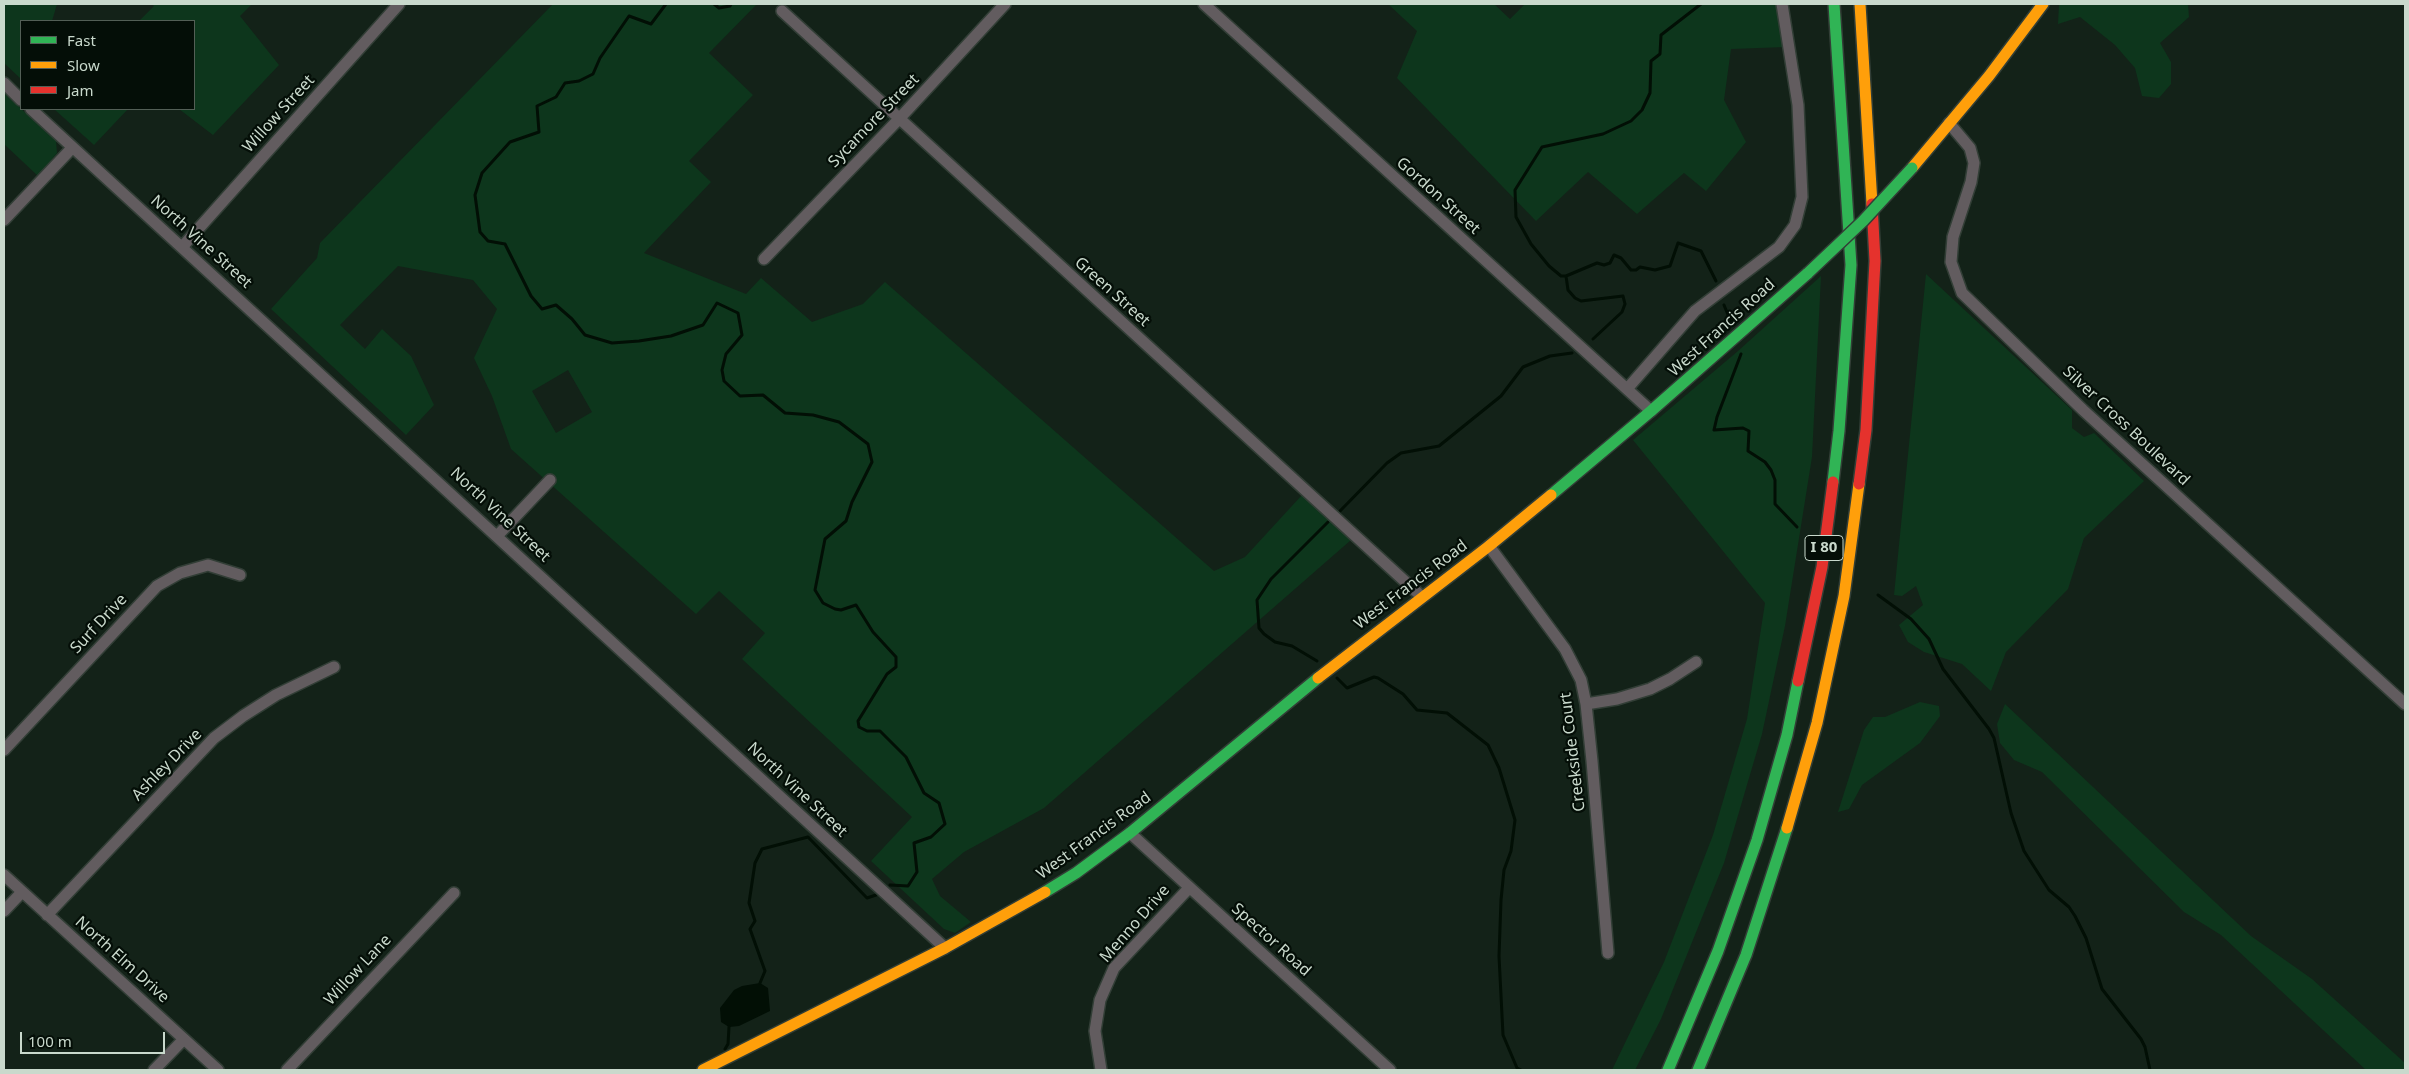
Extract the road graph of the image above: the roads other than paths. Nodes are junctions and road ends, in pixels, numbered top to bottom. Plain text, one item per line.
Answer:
1 (399, 4) edge
2 (1005, 4) edge
3 (1204, 4) edge
4 (1782, 4) edge
5 (1834, 4) edge
6 (1860, 4) edge
7 (2043, 4) edge
8 (782, 11) dead end
9 (4, 84) edge
10 (20, 99) edge
11 (32, 110) edge
12 (899, 119) junction
13 (1949, 123) junction
14 (72, 148) junction
15 (4, 220) edge
16 (183, 246) junction
17 (764, 258) dead end
18 (1627, 389) junction
19 (1651, 411) junction
20 (550, 480) dead end
21 (498, 535) junction
22 (1489, 546) junction
23 (240, 575) dead end
24 (1421, 596) junction
25 (1696, 662) dead end
26 (334, 667) dead end
27 (1586, 704) junction
28 (2405, 704) edge
29 (4, 750) edge
30 (1130, 833) junction
31 (4, 875) edge
32 (1189, 888) junction
33 (22, 892) junction
34 (454, 893) dead end
35 (4, 911) edge
36 (47, 914) junction
37 (945, 948) junction
38 (1608, 954) dead end
39 (184, 1039) junction
40 (154, 1070) edge
41 (218, 1070) edge
42 (287, 1070) edge
43 (703, 1070) edge
44 (1101, 1070) edge
45 (1390, 1070) edge
46 (1668, 1070) edge
47 (1698, 1070) edge

1 - 16 street, Willow Street
2 - 12 street, Sycamore Street
3 - 18 street, Gordon Street
4 - 18 street, West Francis Road
5 - 46 main road, I 80
6 - 47 main road, I 80
7 - 13 main road, West Francis Road
8 - 12 street, Green Street
9 - 10 street
11 - 14 street, North Vine Street
12 - 17 street, Sycamore Street
12 - 24 street, Green Street
13 - 19 main road, West Francis Road, bridge
13 - 28 street, Silver Cross Boulevard
14 - 15 street
14 - 16 street, North Vine Street
16 - 21 street, North Vine Street
18 - 19 street, Gordon Street
19 - 22 main road, West Francis Road
20 - 21 street
21 - 37 street, North Vine Street
22 - 24 main road, West Francis Road
22 - 27 street, Creekside Court
23 - 29 street, Surf Drive
24 - 30 main road, West Francis Road
25 - 27 street
26 - 36 street, Ashley Drive
27 - 38 street, Creekside Court
30 - 32 street, Spector Road
30 - 37 main road, West Francis Road
31 - 33 street, North Elm Drive
32 - 44 street, Menno Drive
32 - 45 street, Spector Road
33 - 35 street
33 - 36 street, North Elm Drive
34 - 42 street, Willow Lane
36 - 39 street, North Elm Drive
37 - 43 main road, West Francis Road
39 - 40 street
39 - 41 street, North Elm Drive

